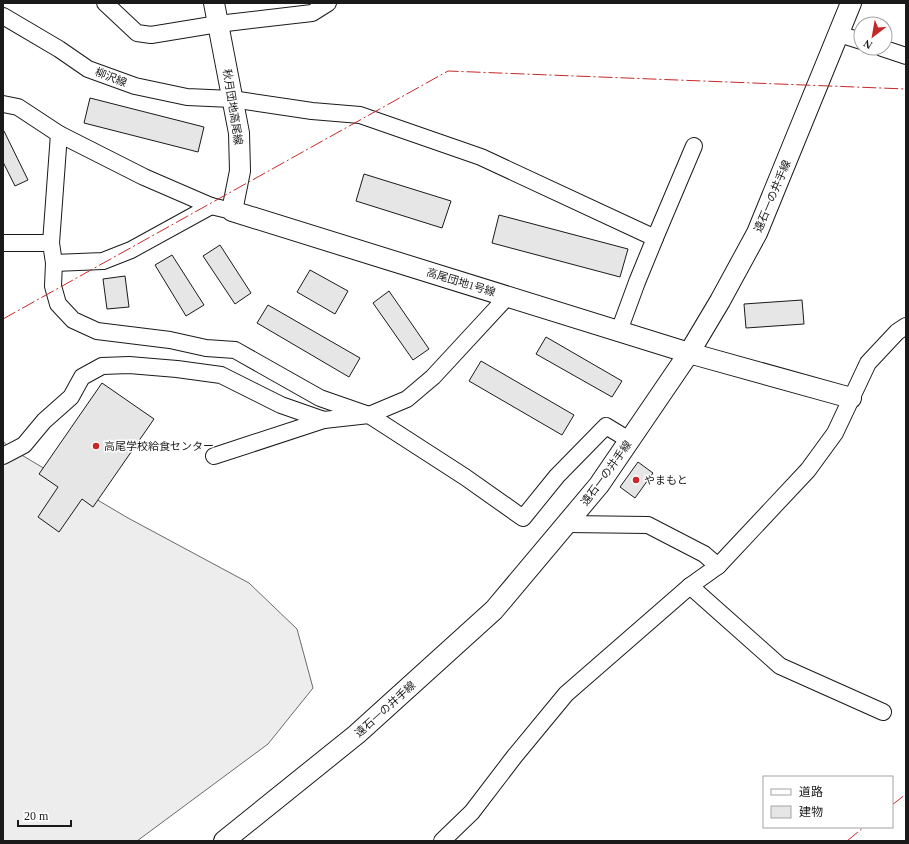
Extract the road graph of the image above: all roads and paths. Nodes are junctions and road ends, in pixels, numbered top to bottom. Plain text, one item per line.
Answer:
1 (105, 3) edge
2 (214, 3) edge
3 (328, 3) edge
4 (851, 3) edge
5 (3, 16) edge
6 (218, 24) junction
7 (839, 34) junction
8 (853, 38) edge
9 (893, 52) edge
10 (906, 56) edge
11 (232, 99) junction
12 (3, 104) edge
13 (59, 134) junction
14 (694, 146) dead end
15 (211, 206) junction
16 (232, 211) junction
17 (655, 238) junction
18 (3, 243) edge
19 (51, 243) junction
20 (54, 263) junction
21 (507, 297) junction
22 (906, 326) edge
23 (619, 331) junction
24 (690, 353) junction
25 (852, 398) junction
26 (369, 415) junction
27 (324, 420) junction
28 (629, 440) junction
29 (3, 456) edge
30 (214, 456) dead end
31 (567, 524) junction
32 (718, 566) junction
33 (690, 586) junction
34 (883, 712) dead end
35 (224, 841) edge
36 (442, 841) edge

1 - 6 street
2 - 6 street, 秋月団地高尾線
3 - 6 street
4 - 7 street, 遠石一の井手線
5 - 11 street, 柳沢線
6 - 11 street, 秋月団地高尾線
7 - 8 street
7 - 24 street, 遠石一の井手線
9 - 10 street
11 - 16 street, 秋月団地高尾線
11 - 17 street, 柳沢線
12 - 13 street
13 - 15 street
13 - 19 street
14 - 17 street
15 - 16 street
15 - 20 street
16 - 21 street, 高尾団地1号線
17 - 23 street
18 - 19 street
19 - 20 street
20 - 26 street
21 - 23 street, 高尾団地1号線
21 - 26 street
22 - 25 street
23 - 24 street, 高尾団地1号線
24 - 25 street, 高尾団地1号線
24 - 28 street, 遠石一の井手線
25 - 32 street
26 - 27 street
26 - 28 street
27 - 29 street
27 - 30 street
28 - 31 street, 遠石一の井手線
31 - 32 street
31 - 35 street, 遠石一の井手線
32 - 33 street
33 - 34 street
33 - 36 street

